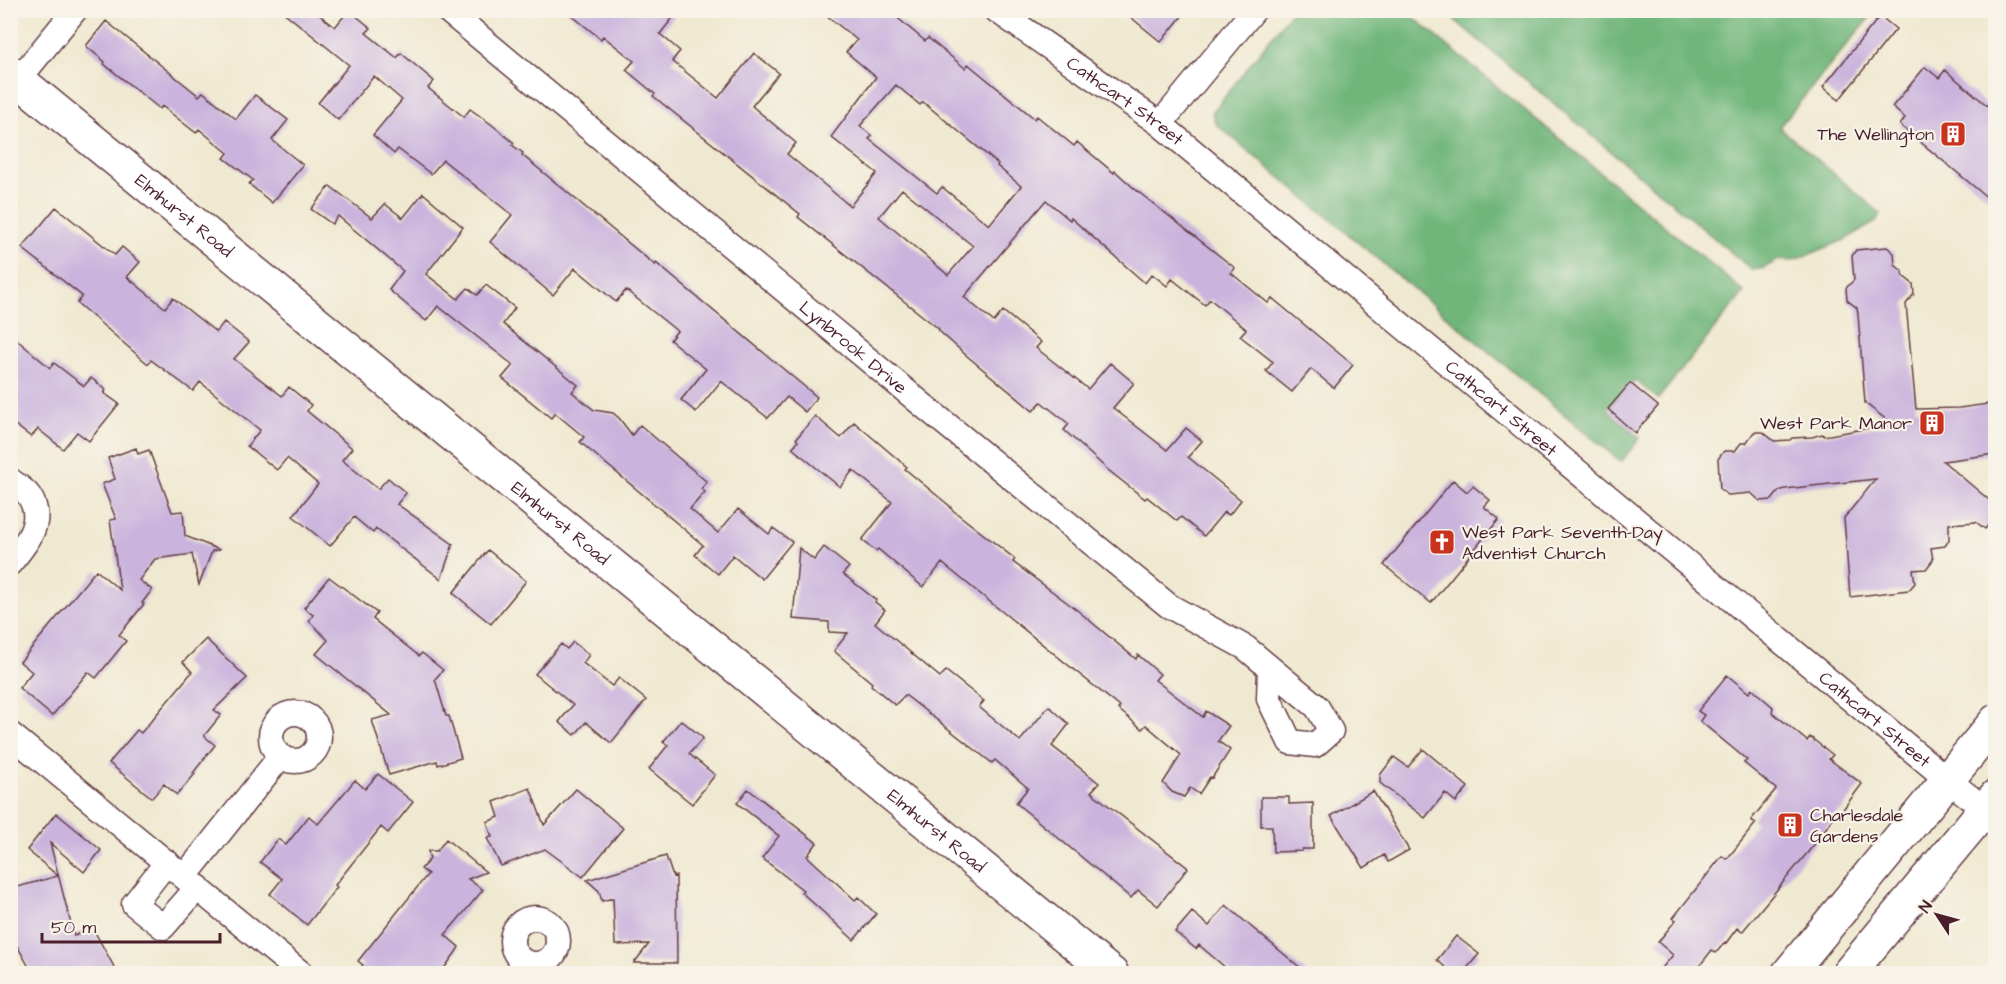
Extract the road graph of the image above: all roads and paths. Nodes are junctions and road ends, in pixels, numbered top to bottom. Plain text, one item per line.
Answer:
1 (75, 10) edge
2 (447, 10) edge
3 (996, 10) edge
4 (1254, 10) edge
5 (13, 81) edge
6 (1160, 124) junction
7 (10, 480) edge
8 (10, 563) edge
9 (1270, 668) dead end
10 (1995, 721) edge
11 (10, 734) edge
12 (279, 757) dead end
13 (1948, 780) junction
14 (1992, 808) edge
15 (183, 875) junction
16 (302, 974) edge
17 (1112, 974) edge
18 (1788, 974) edge
19 (1848, 974) edge

1 - 5 street
2 - 9 street, Lynbrook Drive
3 - 6 street, Cathcart Street
4 - 6 street
5 - 17 street, Elmhurst Road
6 - 13 street, Cathcart Street
7 - 8 street
10 - 13 street
11 - 15 street
12 - 15 street
13 - 14 street, Cathcart Street
13 - 18 street
14 - 19 street
15 - 16 street

